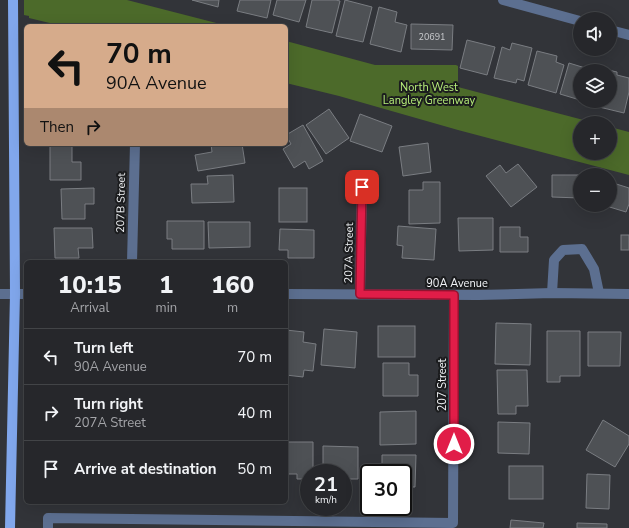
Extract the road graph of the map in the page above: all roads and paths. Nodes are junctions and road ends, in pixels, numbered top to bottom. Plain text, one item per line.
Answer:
1 (13, 0) edge
2 (503, 0) edge
3 (573, 19) edge
4 (617, 32) edge
5 (629, 35) edge
6 (134, 146) edge
7 (362, 187) dead end
8 (132, 260) edge
9 (552, 293) junction
10 (599, 293) junction
11 (0, 294) edge
12 (15, 294) junction
13 (24, 294) edge
14 (288, 294) edge
15 (360, 294) junction
16 (629, 294) edge
17 (454, 295) junction
18 (48, 523) edge
19 (10, 528) edge

1 - 12 main road
2 - 3 street
4 - 5 street
6 - 8 street, 207B Street
7 - 15 street, 207A Street
9 - 10 street, 90A Avenue
9 - 10 street
9 - 17 street, 90A Avenue
10 - 16 street, 90A Avenue
11 - 12 street
12 - 13 street
12 - 19 main road
14 - 15 street, 90A Avenue
15 - 17 street, 90A Avenue
17 - 18 street, 207 Street

